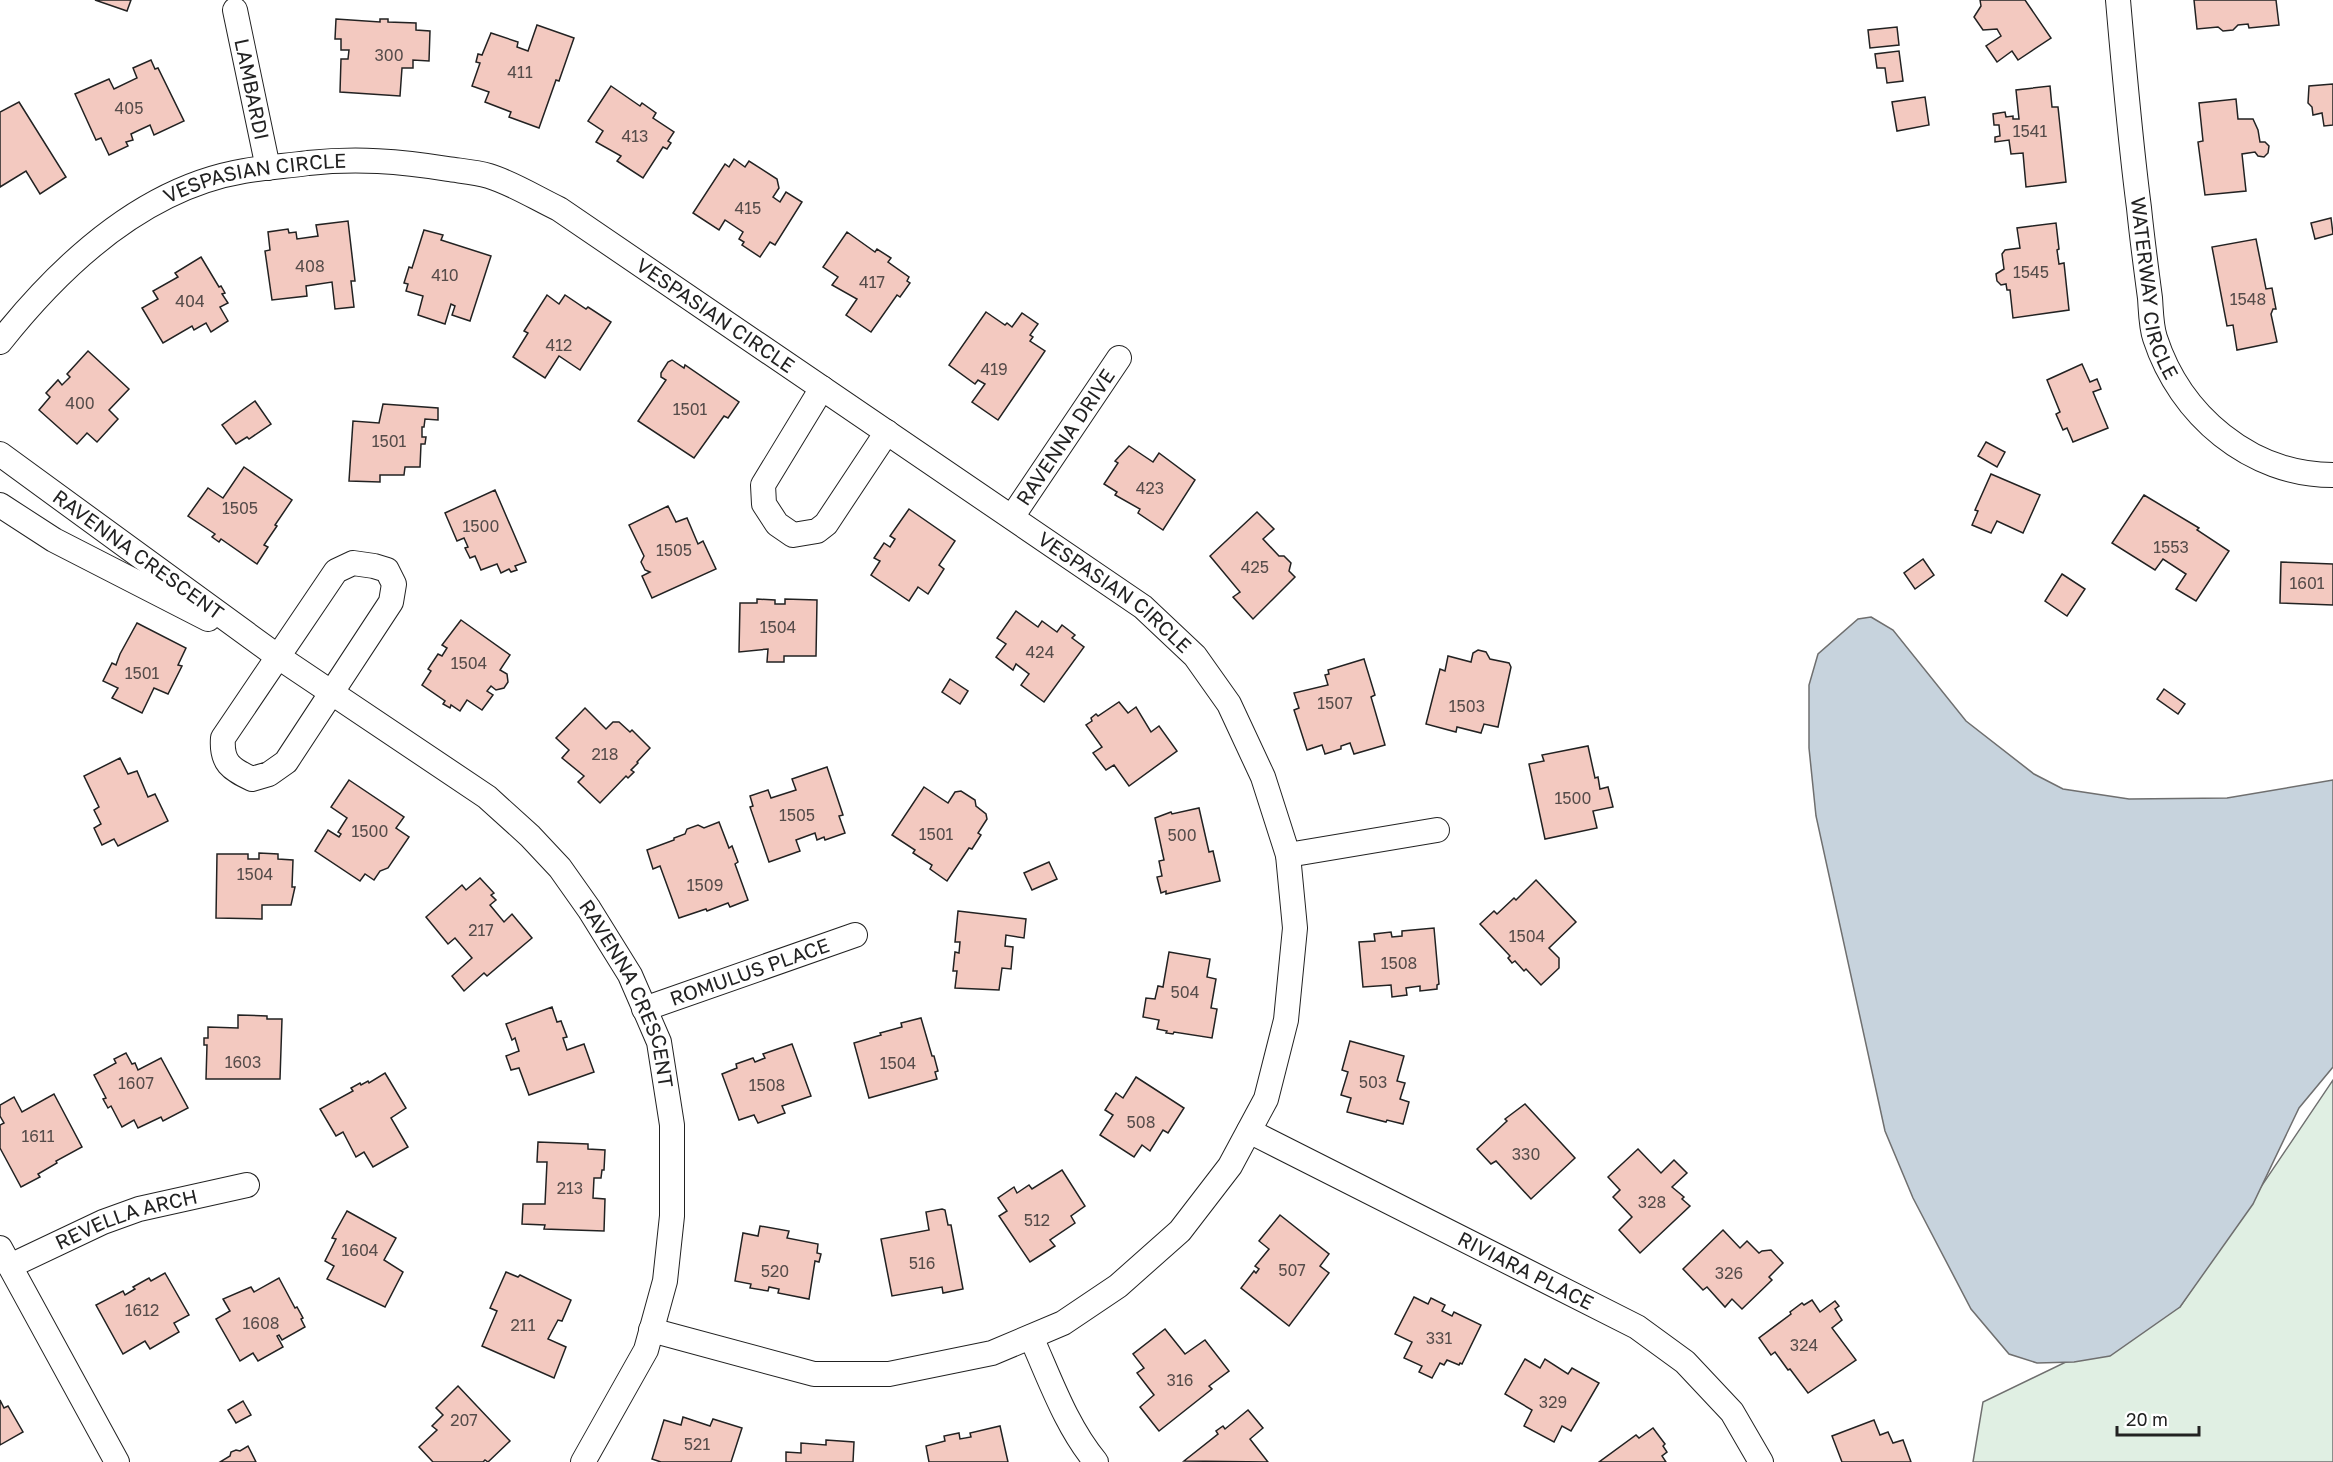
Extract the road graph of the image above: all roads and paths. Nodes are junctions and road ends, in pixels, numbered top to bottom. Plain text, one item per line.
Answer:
1 (2118, 0) edge
2 (235, 10) dead end
3 (268, 168) junction
4 (0, 342) edge
5 (1119, 358) dead end
6 (822, 388) junction
7 (887, 432) junction
8 (0, 453) edge
9 (2333, 475) edge
10 (0, 505) edge
11 (1012, 517) junction
12 (277, 656) junction
13 (332, 692) junction
14 (1437, 830) dead end
15 (1288, 855) junction
16 (855, 935) dead end
17 (644, 1009) junction
18 (1249, 1131) junction
19 (246, 1185) dead end
20 (5, 1257) edge
21 (651, 1330) junction
22 (1031, 1336) junction
23 (117, 1462) edge
24 (583, 1462) edge
25 (1096, 1462) edge
26 (1761, 1462) edge

1 - 9 street, WATERWAY CIRCLE
2 - 3 street, LAMBARDI
3 - 4 street, VESPASIAN CIRCLE
3 - 6 street, VESPASIAN CIRCLE
5 - 11 street, RAVENNA DRIVE
6 - 7 street, VESPASIAN CIRCLE
6 - 7 street
7 - 11 street, VESPASIAN CIRCLE
8 - 12 street, RAVENNA CRESCENT
10 - 12 street, RAVENNA CRESCENT
11 - 15 street, VESPASIAN CIRCLE
12 - 13 street, RAVENNA CRESCENT
12 - 13 street
12 - 13 street
13 - 17 street, RAVENNA CRESCENT
14 - 15 street
15 - 18 street, VESPASIAN CIRCLE
16 - 17 street, ROMULUS PLACE
17 - 21 street, RAVENNA CRESCENT
18 - 22 street, VESPASIAN CIRCLE
18 - 26 street, RIVIARA PLACE
19 - 20 street, REVELLA ARCH
20 - 23 street
21 - 22 street, VESPASIAN CIRCLE
21 - 24 street, RAVENNA CRESCENT
22 - 25 street

